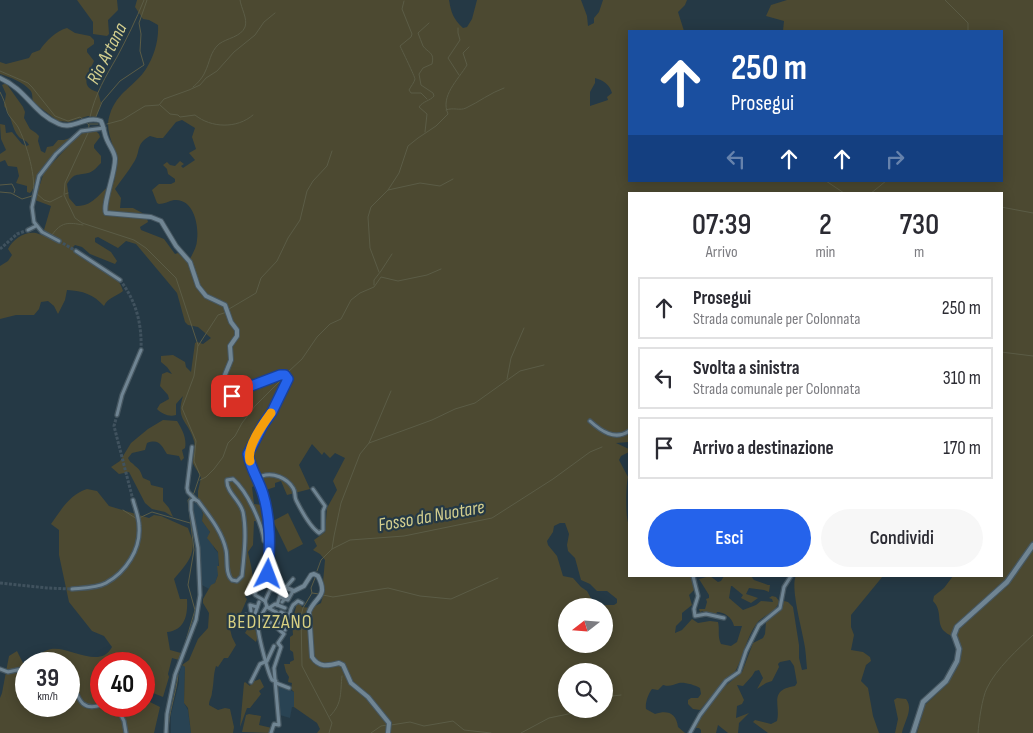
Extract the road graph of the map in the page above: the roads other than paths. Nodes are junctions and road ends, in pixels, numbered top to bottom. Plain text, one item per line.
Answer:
1 (0, 78) edge
2 (104, 128) junction
3 (36, 226) junction
4 (28, 230) tunnel mouth
5 (59, 241) tunnel mouth
6 (76, 251) tunnel mouth
7 (120, 280) tunnel mouth
8 (141, 350) tunnel mouth
9 (116, 415) tunnel mouth
10 (590, 421) dead end
11 (628, 432) edge
12 (192, 447) dead end
13 (259, 482) junction
14 (313, 489) dead end
15 (193, 497) junction
16 (133, 500) tunnel mouth
17 (270, 542) junction
18 (1033, 545) edge
19 (693, 577) edge
20 (790, 577) edge
21 (293, 578) dead end
22 (256, 582) dead end
23 (285, 588) junction
24 (72, 589) tunnel mouth
25 (293, 591) junction
26 (280, 597) junction
27 (265, 601) junction
28 (285, 601) junction
29 (259, 602) dead end
30 (302, 603) dead end
31 (276, 604) junction
32 (257, 607) junction
33 (267, 607) junction
34 (251, 611) dead end
35 (281, 612) junction
36 (246, 615) dead end
37 (289, 616) junction
38 (254, 617) junction
39 (724, 618) dead end
40 (260, 619) junction
41 (278, 627) junction
42 (285, 630) dead end
43 (278, 644) junction
44 (266, 661) junction
45 (0, 669) edge
46 (15, 671) edge
47 (251, 682) dead end
48 (276, 682) junction
49 (289, 688) dead end
50 (122, 717) edge
51 (126, 733) edge
52 (166, 733) edge
53 (271, 733) edge
54 (388, 733) edge
55 (690, 733) edge
56 (913, 733) edge

1 - 2 street
2 - 3 street
2 - 13 street
3 - 4 street
3 - 5 street
6 - 7 street
8 - 9 street
10 - 11 street
12 - 15 street
13 - 14 street
13 - 17 street
15 - 17 street
15 - 52 street
16 - 24 street
17 - 23 street
18 - 56 main road
19 - 39 street
20 - 55 street
21 - 23 street
22 - 27 street
23 - 25 street
23 - 26 street
23 - 27 street
25 - 28 street
25 - 54 street
26 - 28 street
26 - 31 street
27 - 33 street
28 - 35 street
29 - 32 street
30 - 37 street
31 - 33 street
31 - 35 street
32 - 34 street
32 - 38 street
33 - 35 street
33 - 40 street
35 - 37 street
35 - 41 street
36 - 38 street
37 - 42 street
38 - 40 street
40 - 41 street
40 - 44 street
41 - 43 street
43 - 44 street
43 - 48 street
44 - 47 street
44 - 48 street
45 - 46 street
48 - 49 street
48 - 53 street
50 - 51 street

